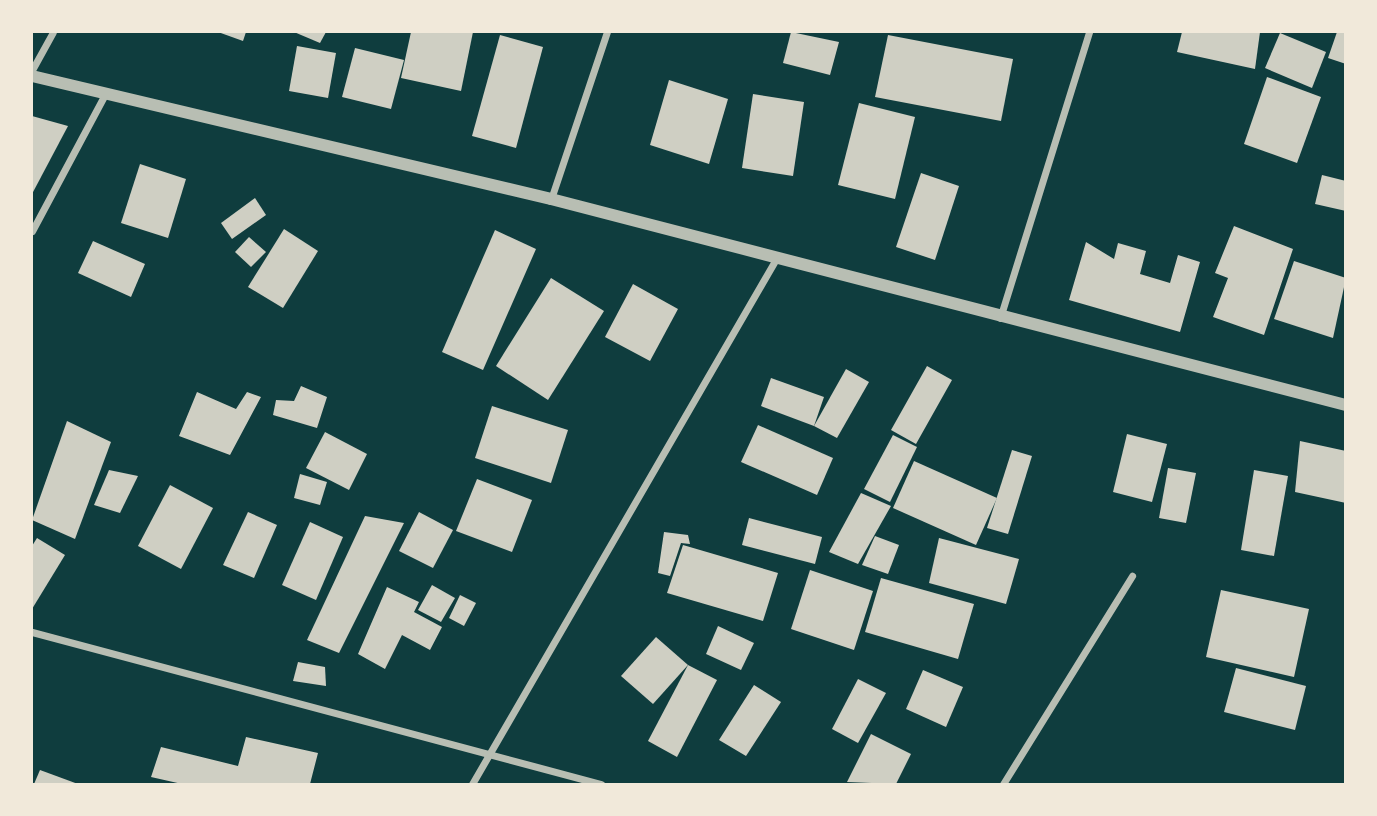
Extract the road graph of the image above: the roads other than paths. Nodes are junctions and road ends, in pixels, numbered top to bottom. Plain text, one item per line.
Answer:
1 (53, 32) edge
2 (607, 32) edge
3 (1089, 32) edge
4 (32, 71) edge
5 (32, 76) edge
6 (105, 94) junction
7 (551, 199) junction
8 (32, 231) edge
9 (776, 259) junction
10 (999, 318) junction
11 (1346, 405) edge
12 (1132, 576) dead end
13 (32, 632) edge
14 (489, 754) junction
15 (472, 785) edge
16 (601, 785) edge
17 (1003, 785) edge

1 - 4 street
2 - 7 street
3 - 10 street
5 - 6 street
6 - 7 street
6 - 8 street
7 - 9 street
9 - 10 street
9 - 14 street
10 - 11 street
12 - 17 street
13 - 14 street
14 - 15 street
14 - 16 street

